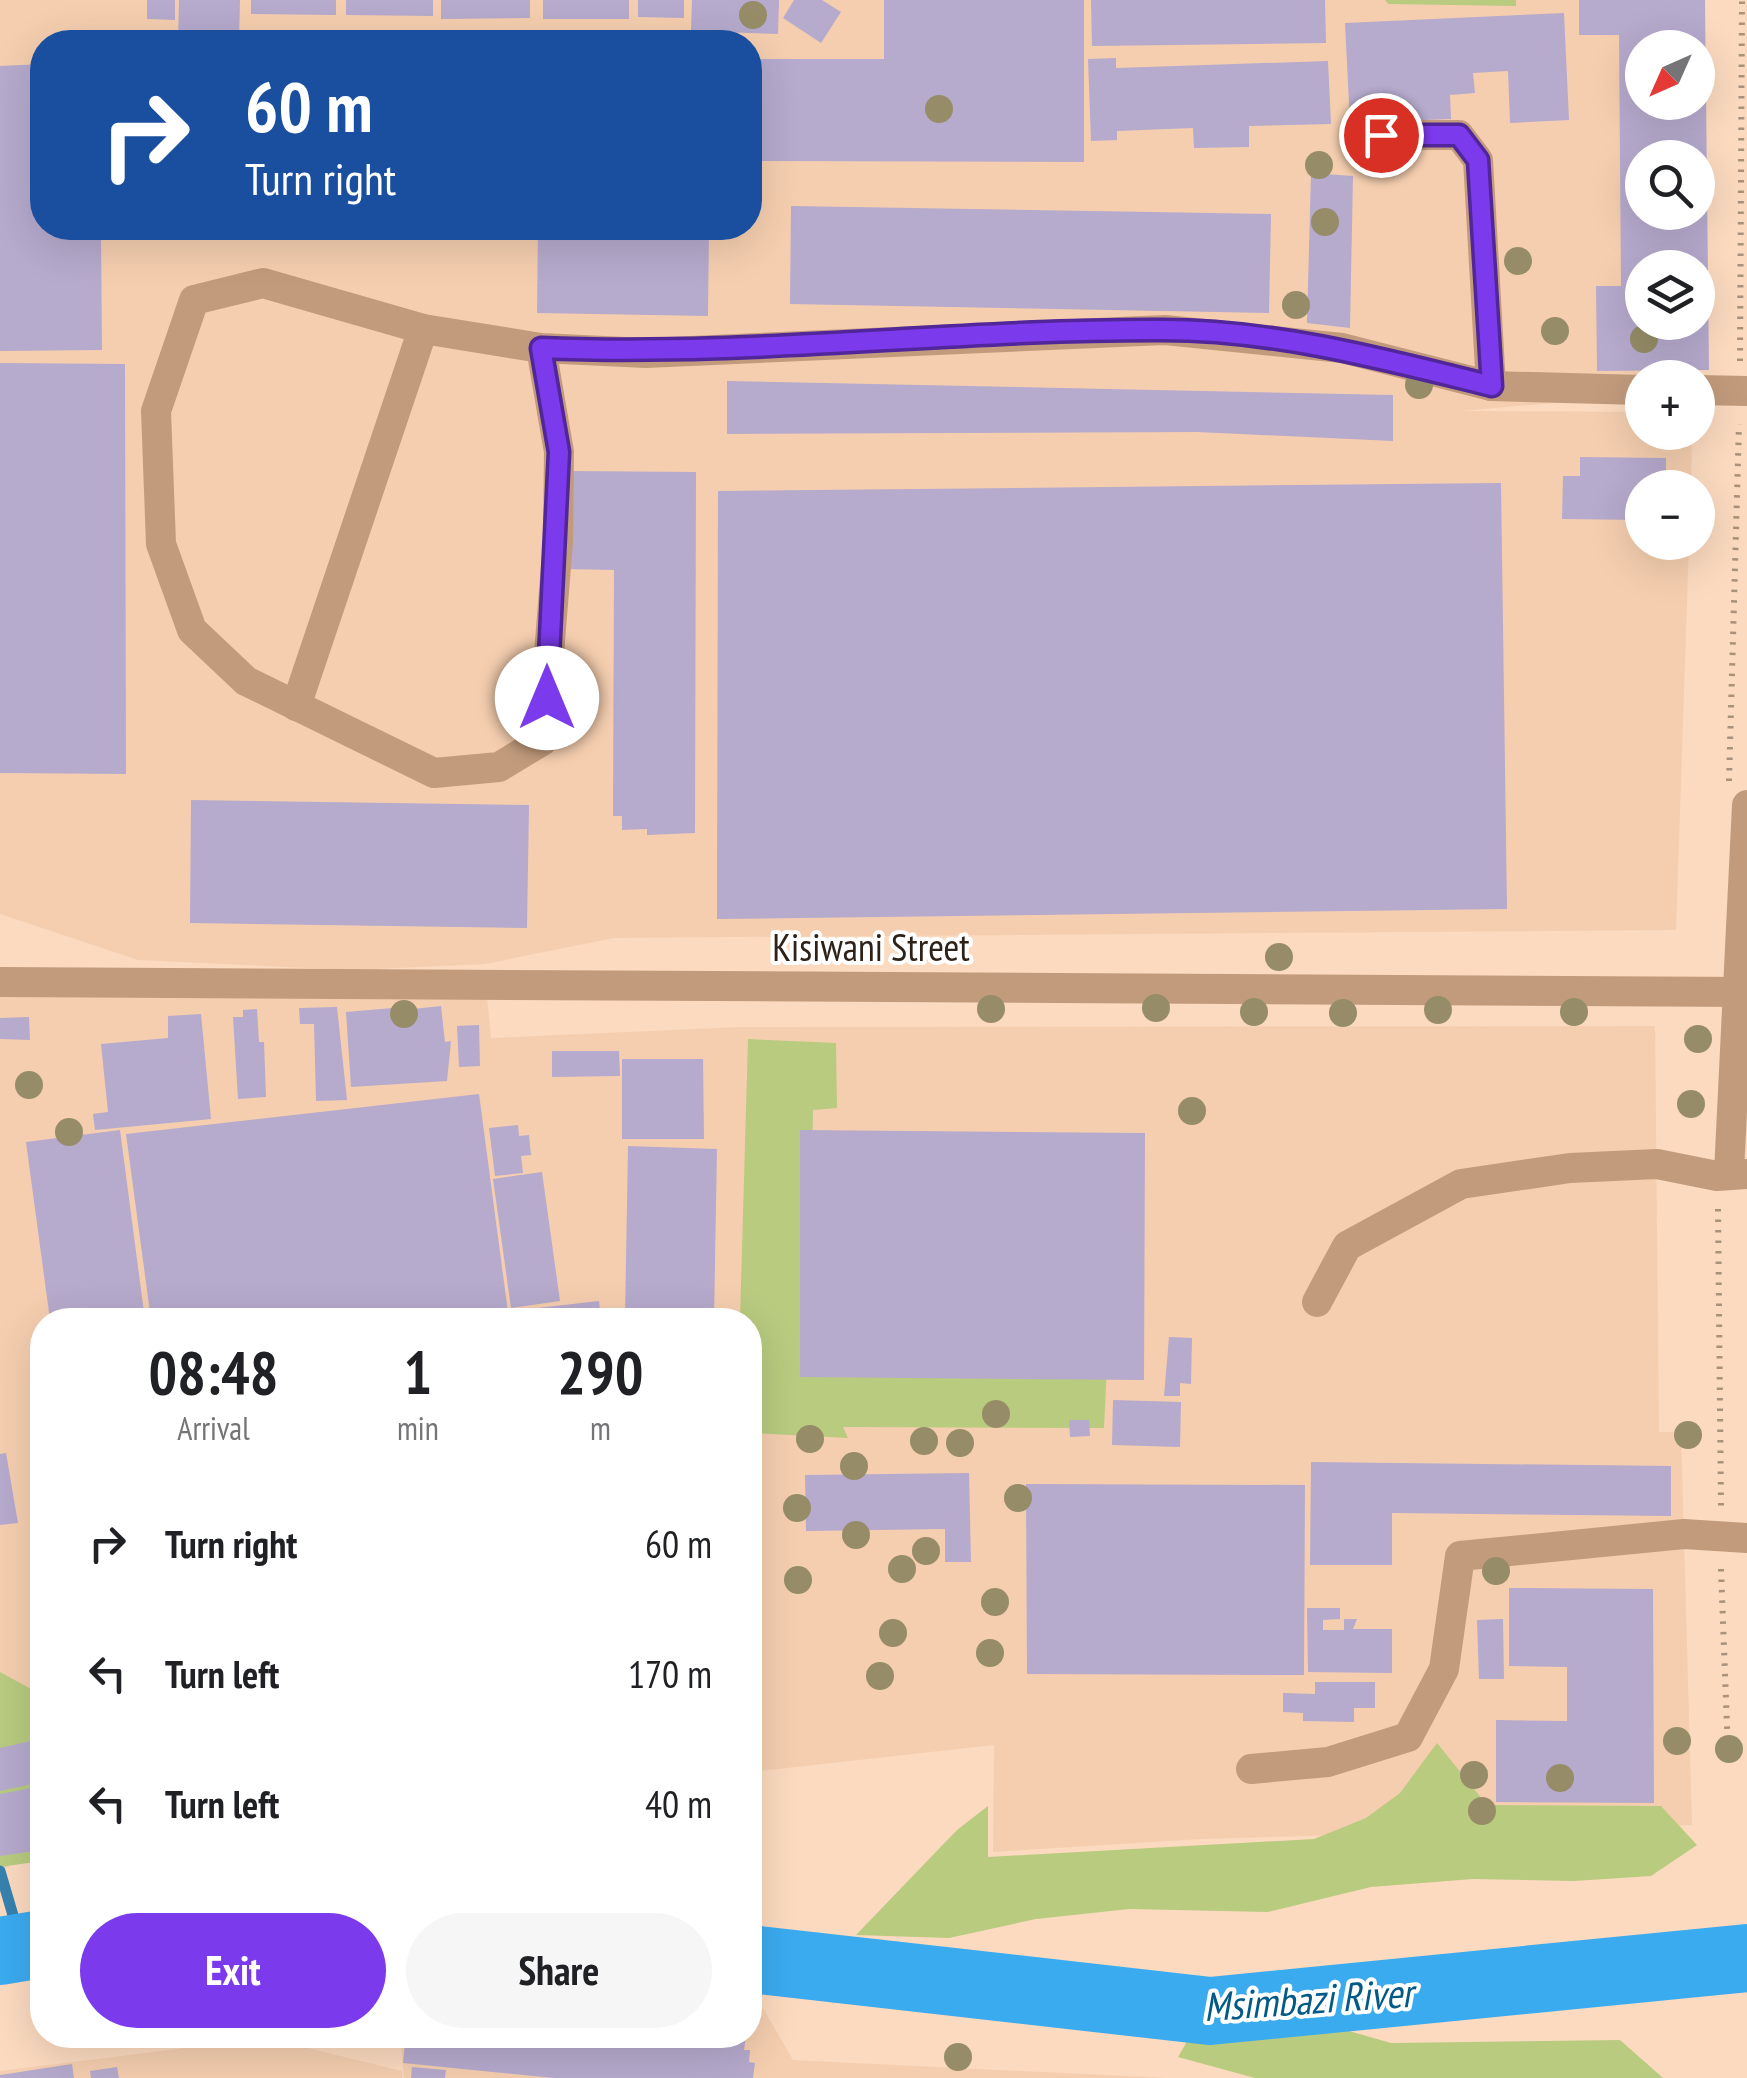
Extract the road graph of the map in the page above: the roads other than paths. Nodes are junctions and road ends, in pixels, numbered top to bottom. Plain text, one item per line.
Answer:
1 (1381, 135) dead end
2 (423, 329) junction
3 (541, 348) junction
4 (1492, 386) junction
5 (1625, 390) edge
6 (1715, 390) edge
7 (1747, 390) edge
8 (296, 706) junction
9 (1747, 805) edge
10 (0, 982) edge
11 (1744, 992) edge
12 (1738, 1173) edge
13 (1317, 1302) dead end
14 (1747, 1538) edge
15 (1251, 1769) dead end

1 - 4 street
2 - 3 street
2 - 8 street
2 - 8 street
3 - 4 street
3 - 8 street
4 - 5 street
6 - 7 street
9 - 11 street
10 - 11 street, Kisiwani Street
11 - 12 street
12 - 13 street
14 - 15 street

